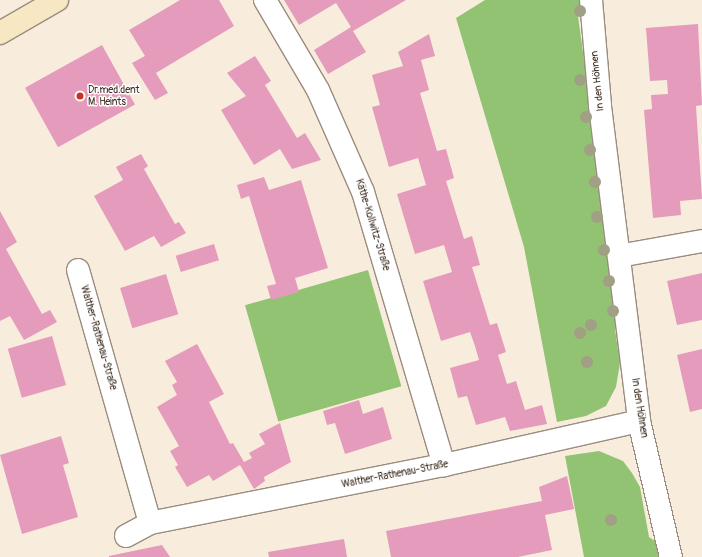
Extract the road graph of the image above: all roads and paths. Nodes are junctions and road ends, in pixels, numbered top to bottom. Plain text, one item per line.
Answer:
1 (57, 0) edge
2 (265, 0) edge
3 (591, 0) edge
4 (0, 33) edge
5 (702, 241) edge
6 (619, 256) junction
7 (78, 270) dead end
8 (639, 421) junction
9 (444, 465) junction
10 (150, 523) junction
11 (126, 536) dead end
12 (671, 557) edge

1 - 4 main road
2 - 9 street, Käthe-Kollwitz-Straße
3 - 6 street, In den Höhnen
5 - 6 street
6 - 8 street, In den Höhnen
7 - 10 street, Walther-Rathenau-Straße
8 - 9 street, Walther-Rathenau-Straße
8 - 12 street, In den Höhnen
9 - 10 street, Walther-Rathenau-Straße
10 - 11 street, Walther-Rathenau-Straße

